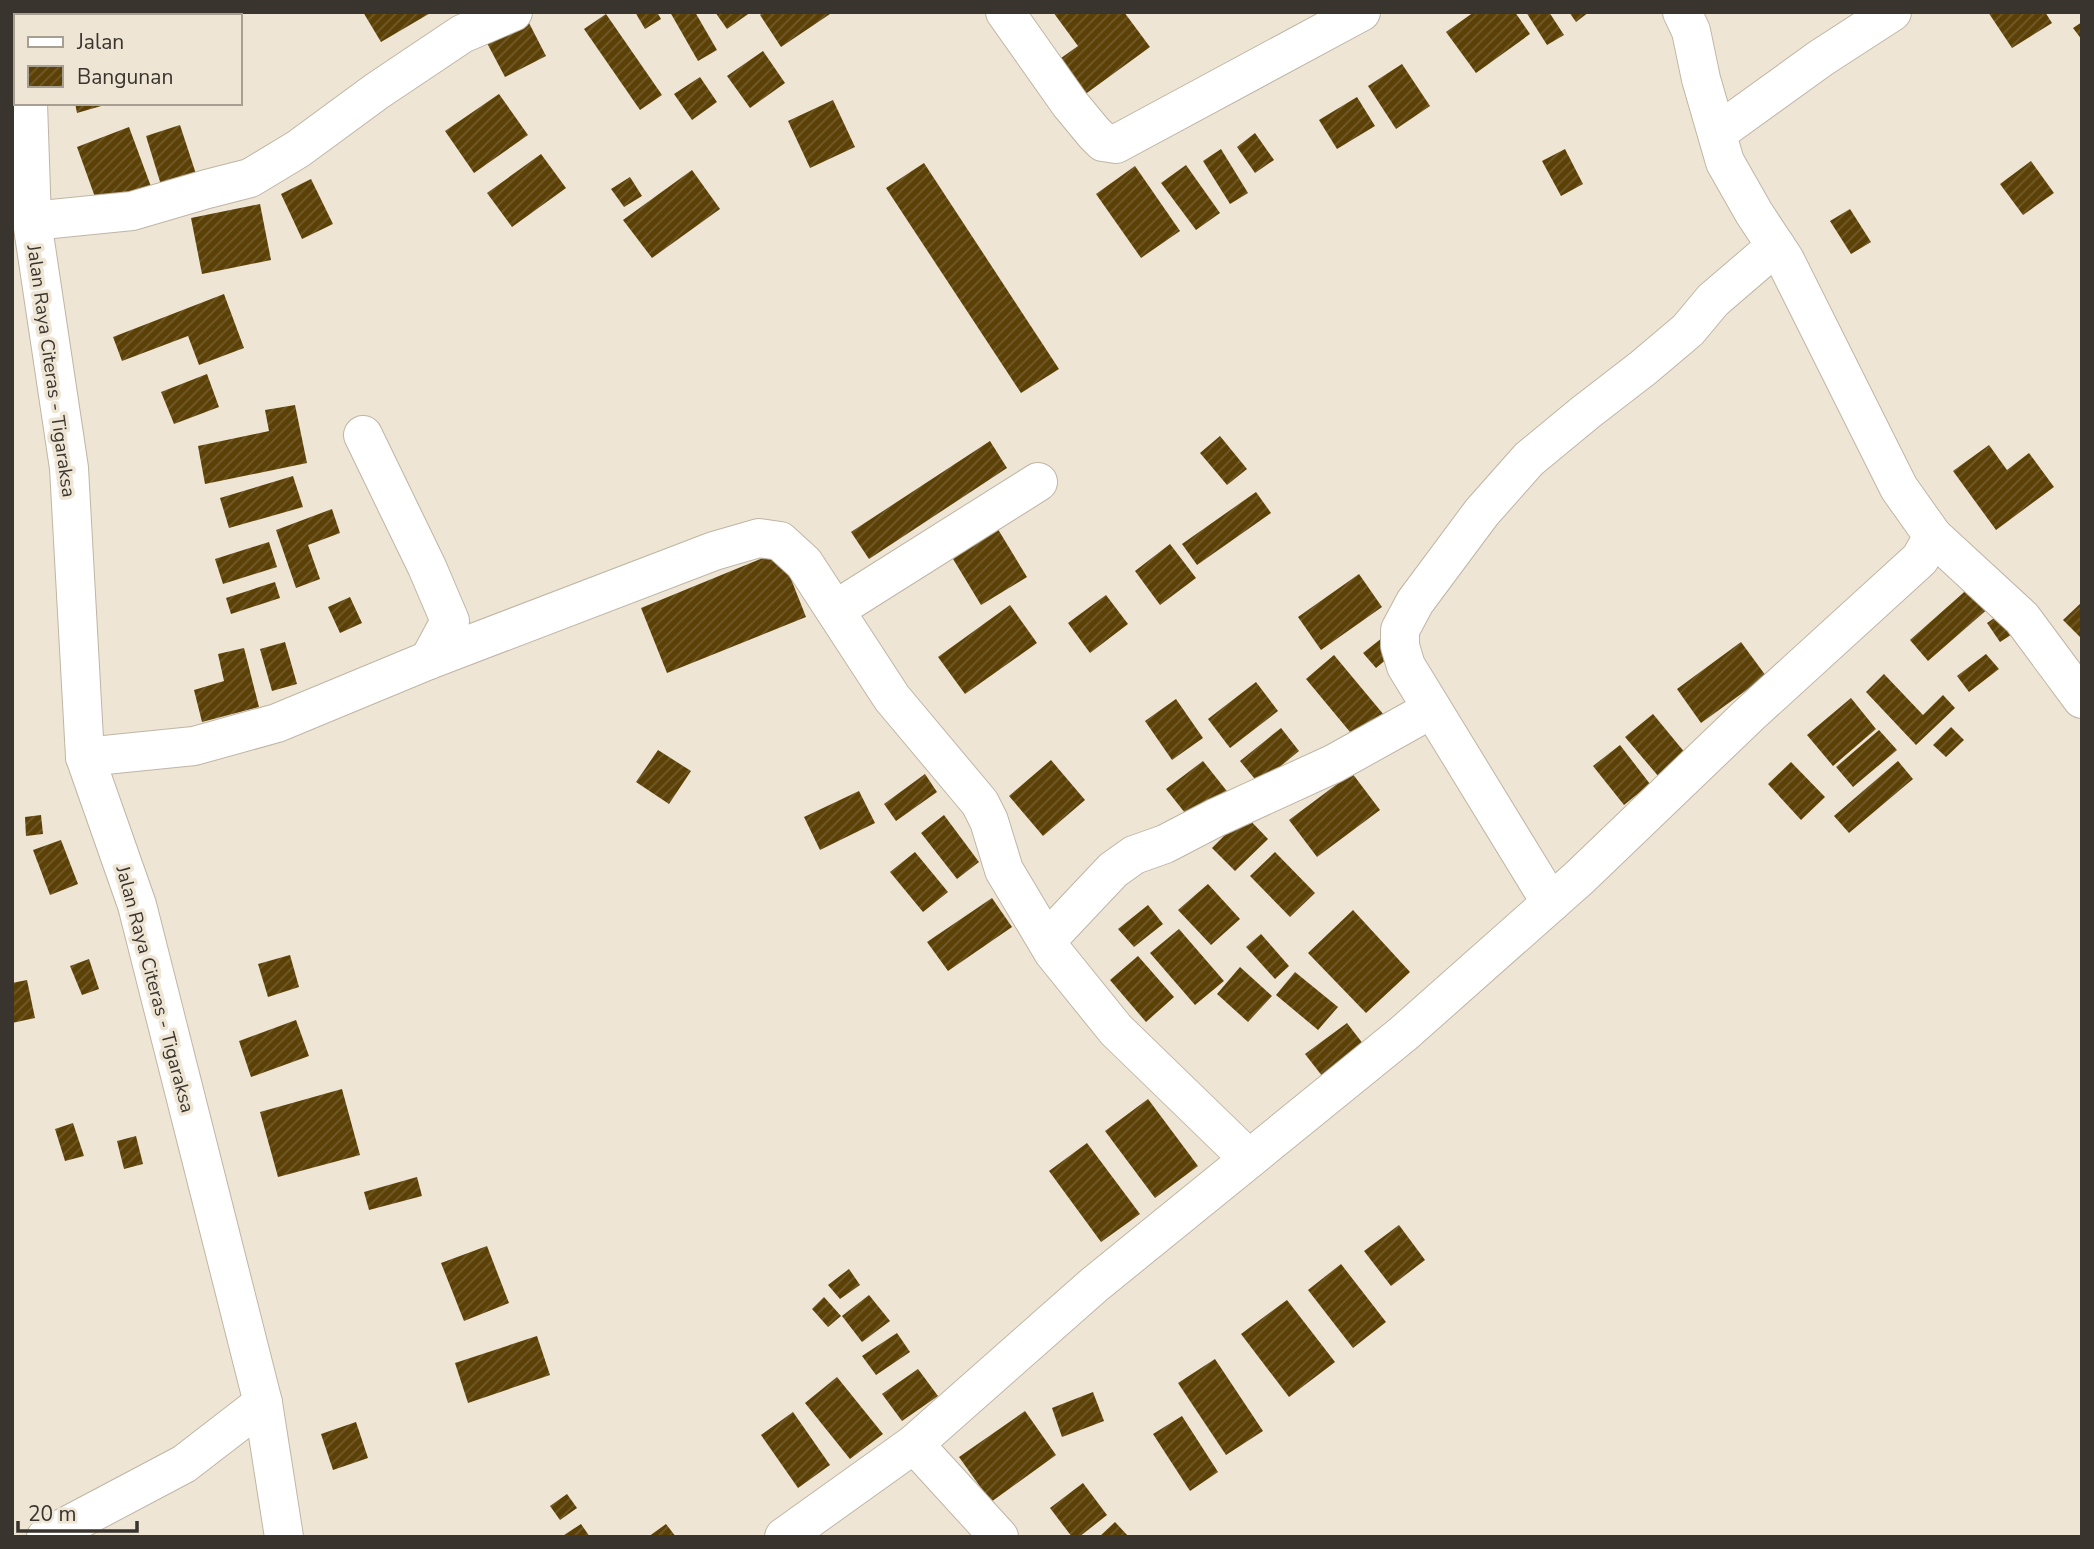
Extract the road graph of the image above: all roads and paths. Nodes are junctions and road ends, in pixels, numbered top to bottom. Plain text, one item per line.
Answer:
1 (513, 12) edge
2 (1005, 12) edge
3 (1361, 12) edge
4 (1682, 12) edge
5 (1892, 12) edge
6 (29, 105) edge
7 (1717, 133) junction
8 (22, 171) edge
9 (32, 222) junction
10 (1776, 246) junction
11 (363, 435) dead end
12 (1038, 482) dead end
13 (1933, 536) junction
14 (835, 610) junction
15 (429, 660) junction
16 (2082, 699) edge
17 (1432, 709) junction
18 (85, 757) junction
19 (1551, 903) junction
20 (1046, 940) junction
21 (1249, 1159) junction
22 (263, 1403) junction
23 (914, 1444) junction
24 (46, 1537) edge
25 (284, 1537) edge
26 (784, 1537) edge
27 (999, 1537) edge

1 - 9 street
2 - 3 street
4 - 7 street
5 - 7 street
6 - 8 street, Jalan Raya Citeras - Tigaraksa
7 - 10 street
8 - 9 street, Jalan Raya Citeras - Tigaraksa
9 - 18 street, Jalan Raya Citeras - Tigaraksa
10 - 13 street
10 - 17 street
11 - 15 street
12 - 14 street
13 - 16 street
13 - 19 street
14 - 15 street
14 - 20 street
15 - 18 street
17 - 19 street
17 - 20 street
18 - 22 street, Jalan Raya Citeras - Tigaraksa
19 - 21 street
20 - 21 street
21 - 23 street
22 - 24 street
22 - 25 street, Jalan Raya Citeras - Tigaraksa
23 - 26 street
23 - 27 street

